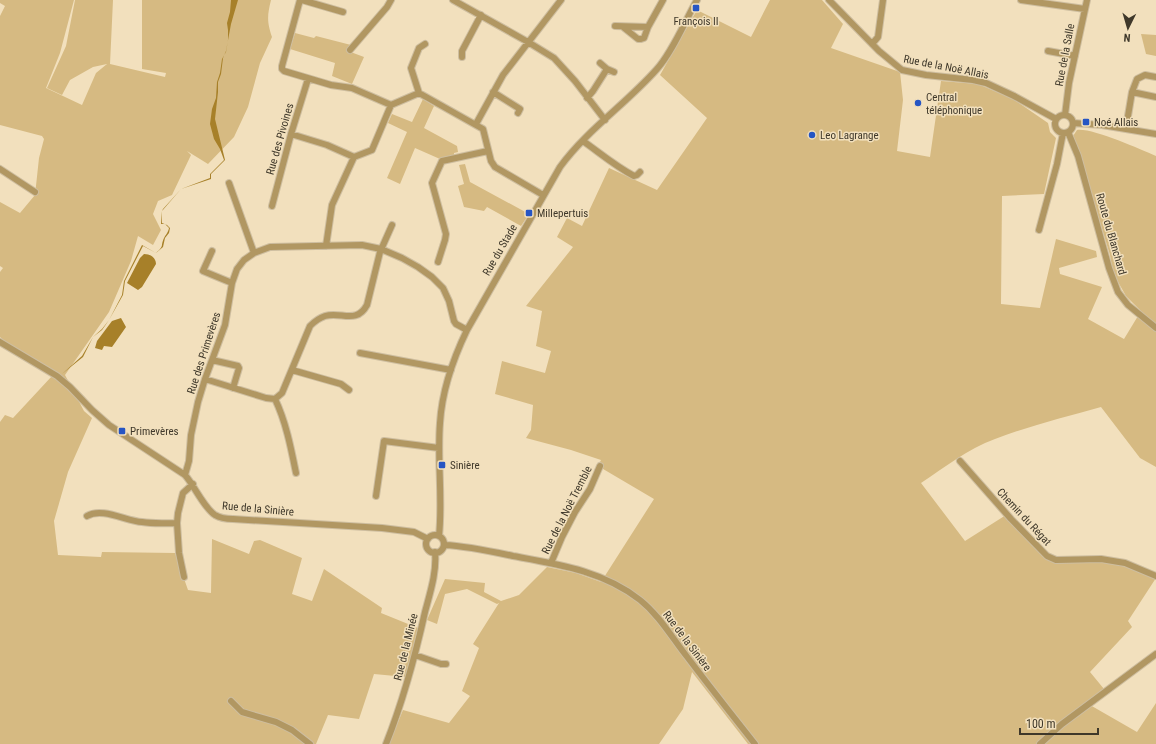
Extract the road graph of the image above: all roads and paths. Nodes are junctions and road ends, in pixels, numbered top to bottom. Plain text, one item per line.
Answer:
1 (301, 0) edge
2 (390, 0) edge
3 (453, 0) edge
4 (561, 0) edge
5 (663, 0) edge
6 (697, 0) edge
7 (829, 0) edge
8 (883, 0) edge
9 (1021, 0) edge
10 (1087, 0) edge
11 (1085, 9) junction
12 (343, 12) dead end
13 (481, 15) junction
14 (615, 26) dead end
15 (623, 27) junction
16 (648, 27) junction
17 (528, 42) junction
18 (425, 44) dead end
19 (872, 44) junction
20 (350, 50) dead end
21 (1048, 51) dead end
22 (1075, 56) junction
23 (462, 58) dead end
24 (600, 63) dead end
25 (607, 69) junction
26 (614, 72) dead end
27 (1156, 77) edge
28 (308, 79) junction
29 (494, 92) junction
30 (1132, 92) junction
31 (419, 93) junction
32 (1156, 96) edge
33 (587, 98) junction
34 (391, 105) junction
35 (518, 113) dead end
36 (1066, 115) junction
37 (1056, 119) junction
38 (605, 120) junction
39 (1073, 123) junction
40 (476, 124) junction
41 (1126, 128) junction
42 (1065, 133) junction
43 (291, 134) junction
44 (1156, 134) edge
45 (583, 141) junction
46 (488, 151) junction
47 (354, 157) junction
48 (0, 169) edge
49 (640, 172) dead end
50 (229, 183) dead end
51 (35, 192) dead end
52 (543, 195) junction
53 (272, 206) dead end
54 (392, 225) dead end
55 (1039, 230) dead end
56 (326, 246) junction
57 (381, 249) junction
58 (212, 251) dead end
59 (254, 253) junction
60 (438, 262) dead end
61 (232, 283) junction
62 (1156, 328) edge
63 (467, 330) junction
64 (0, 342) edge
65 (360, 352) dead end
66 (212, 360) junction
67 (292, 370) junction
68 (450, 370) junction
69 (205, 379) junction
70 (233, 388) junction
71 (349, 390) dead end
72 (275, 399) junction
73 (439, 448) junction
74 (960, 461) dead end
75 (600, 466) dead end
76 (296, 473) dead end
77 (185, 475) junction
78 (193, 484) junction
79 (376, 496) dead end
80 (87, 516) dead end
81 (177, 523) junction
82 (439, 536) junction
83 (428, 539) junction
84 (444, 544) junction
85 (435, 552) junction
86 (551, 563) junction
87 (1156, 576) edge
88 (184, 577) dead end
89 (1156, 654) edge
90 (415, 655) junction
91 (446, 664) dead end
92 (231, 701) dead end
93 (310, 744) edge
94 (386, 744) edge
95 (755, 744) edge
96 (1040, 744) edge

1 - 12 street
1 - 28 street
2 - 20 street
3 - 13 street
4 - 17 street
5 - 16 street
6 - 38 street, Rue du Stade
7 - 19 street, Rue de la Noë Allais
8 - 19 street
9 - 11 street
10 - 11 street, Rue de la Salle
11 - 22 street, Rue de la Salle
13 - 17 street
13 - 23 street
14 - 15 street
15 - 16 street
15 - 16 street
17 - 29 street
17 - 33 street
18 - 31 street
19 - 37 street, Rue de la Noë Allais
21 - 22 street
22 - 36 street, Rue de la Salle
24 - 25 street
25 - 26 street
25 - 33 street
27 - 30 street
28 - 34 street
28 - 43 street, Rue des Pivoines
29 - 35 street
29 - 40 street
30 - 32 street
30 - 41 street
31 - 34 street
31 - 40 street
33 - 38 street
34 - 47 street
36 - 37 street
36 - 39 street
37 - 42 street
38 - 45 street, Rue du Stade
39 - 41 street
39 - 42 street
40 - 46 street
41 - 44 street
42 - 55 street
42 - 62 street, Route du Blanchard
43 - 47 street
43 - 53 street, Rue des Pivoines
45 - 49 street
45 - 52 street, Rue du Stade
46 - 52 street
46 - 60 street
47 - 56 street
48 - 51 street
50 - 59 street
52 - 63 street, Rue du Stade
54 - 57 street
56 - 57 street, Rue des Primevères
56 - 59 street, Rue des Primevères
57 - 63 street, Rue des Primevères
57 - 67 street
58 - 61 street
59 - 61 street, Rue des Primevères
61 - 66 street, Rue des Primevères
63 - 68 street, Rue du Stade
64 - 77 street, Rue de la Sinière
65 - 68 street
66 - 69 street, Rue des Primevères
66 - 70 street
67 - 71 street
67 - 72 street
68 - 73 street, Rue du Stade
69 - 70 street
69 - 77 street, Rue des Primevères
70 - 72 street
72 - 76 street
73 - 79 street
73 - 82 street, Rue du Stade
74 - 87 street, Chemin du Régat
75 - 86 street, Rue de la Noë Tremble
77 - 78 street, Rue de la Sinière
78 - 81 street
78 - 83 street, Rue de la Sinière
80 - 81 street
81 - 88 street
82 - 83 street
82 - 84 street
83 - 85 street
84 - 85 street
84 - 86 street, Rue de la Sinière
85 - 90 street, Rue de la Minée
86 - 95 street, Rue de la Sinière
89 - 96 street
90 - 91 street
90 - 94 street, Rue de la Minée
92 - 93 street

